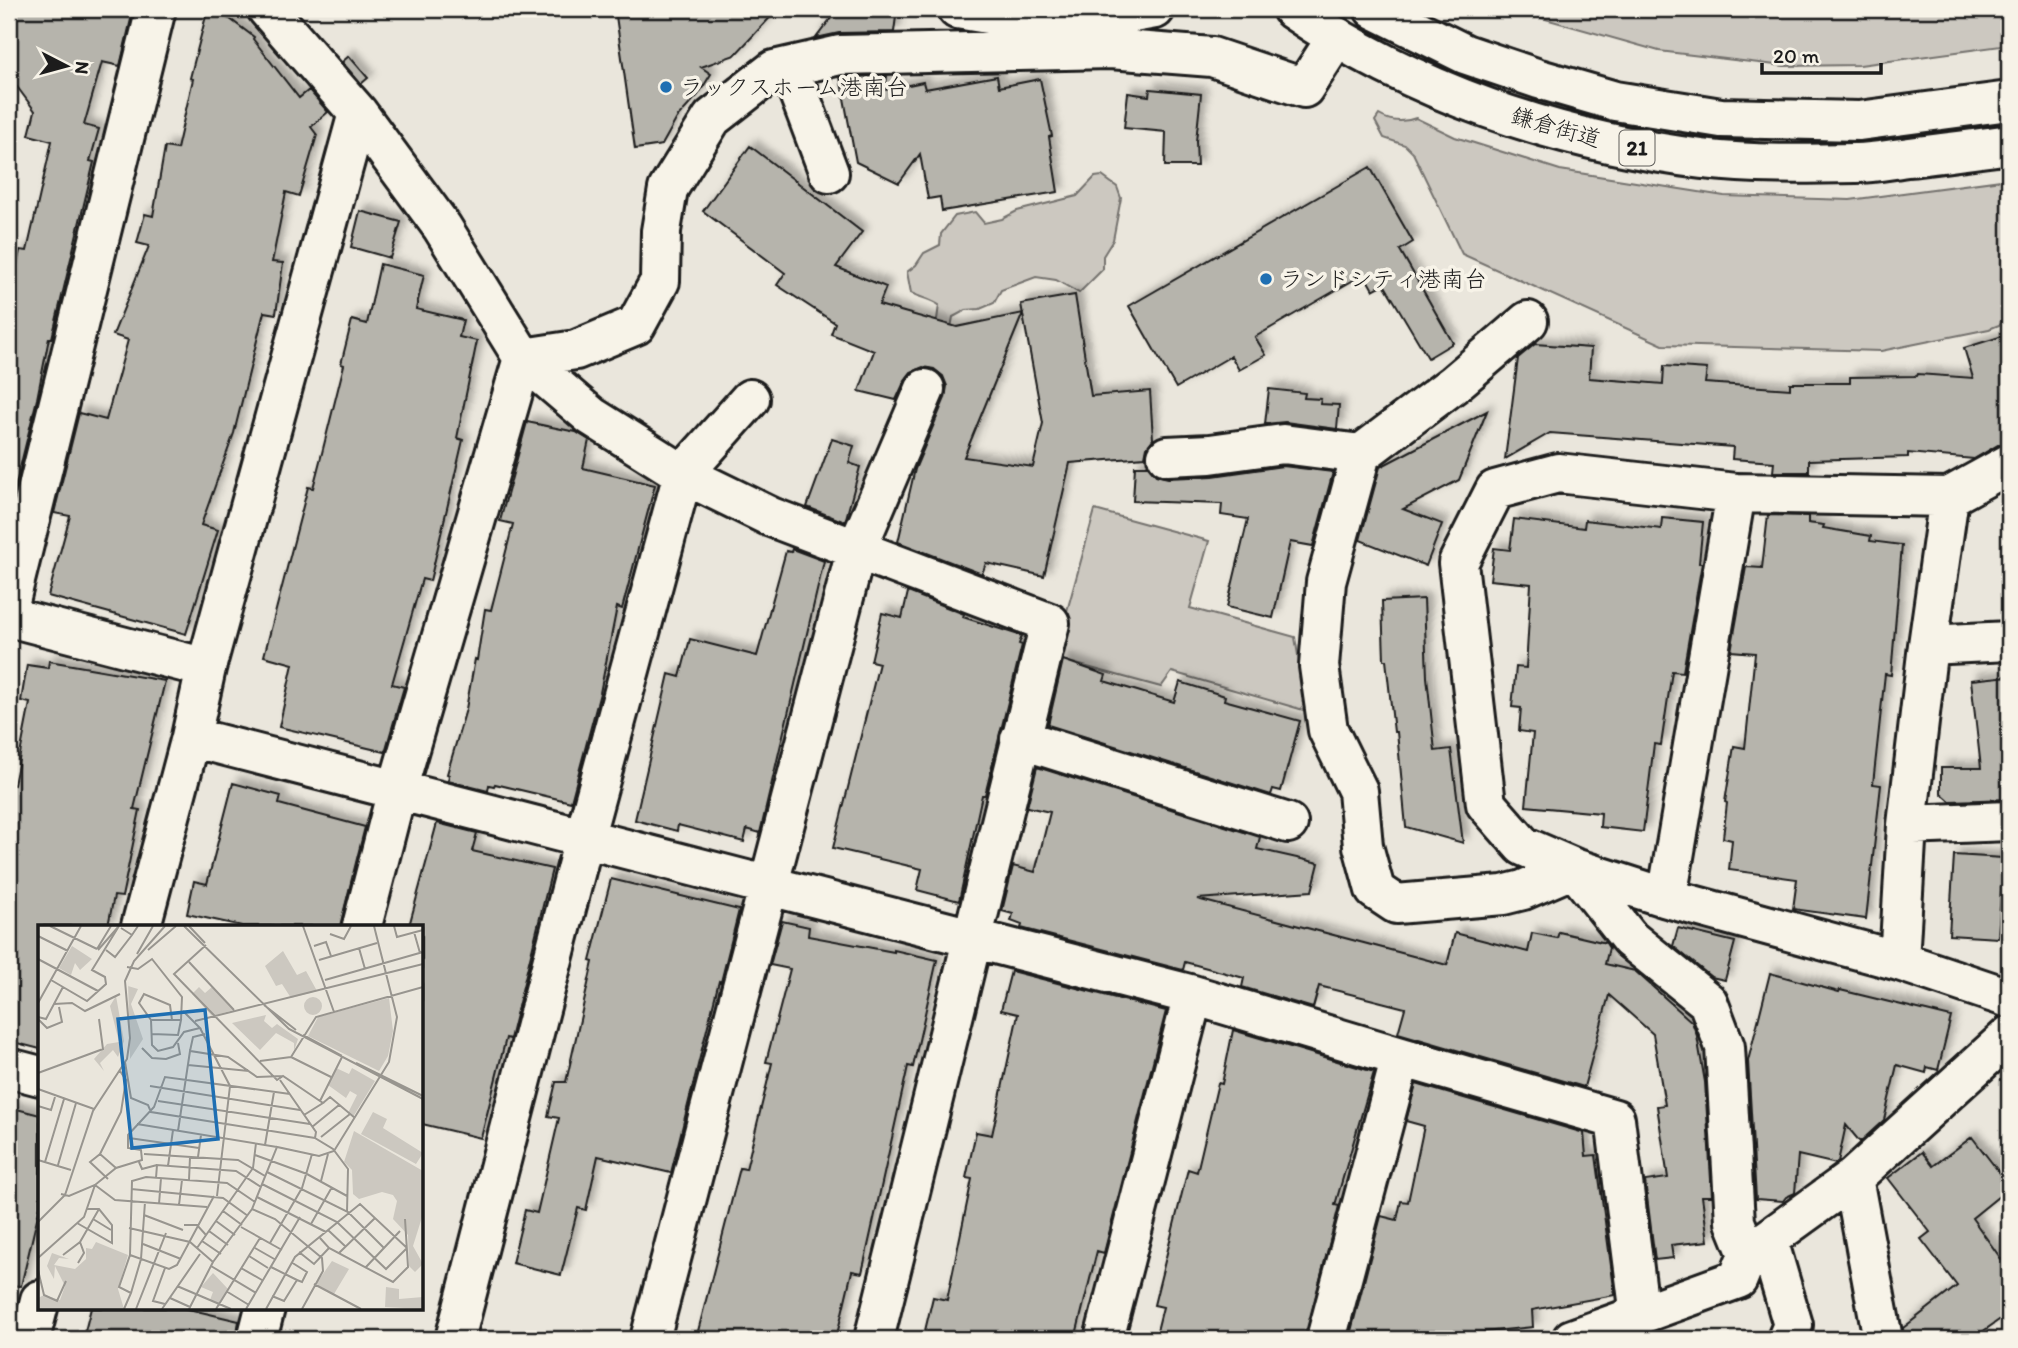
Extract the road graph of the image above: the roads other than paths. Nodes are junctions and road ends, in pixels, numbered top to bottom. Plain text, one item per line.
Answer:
1 (156, 9) edge
2 (267, 9) edge
3 (957, 9) edge
4 (1155, 9) edge
5 (1292, 9) edge
6 (1374, 9) edge
7 (1112, 35) junction
8 (1337, 37) junction
9 (789, 66) junction
10 (2009, 101) edge
11 (358, 114) junction
12 (2009, 144) edge
13 (828, 173) dead end
14 (1528, 321) dead end
15 (523, 358) junction
16 (925, 389) dead end
17 (750, 399) dead end
18 (1361, 454) junction
19 (1167, 456) dead end
20 (2009, 464) edge
21 (683, 474) junction
22 (1736, 493) junction
23 (1949, 497) junction
24 (856, 551) junction
25 (9, 605) edge
26 (9, 617) edge
27 (2009, 641) edge
28 (1928, 645) junction
29 (206, 668) junction
30 (191, 737) junction
31 (1020, 739) junction
32 (397, 790) junction
33 (2009, 821) edge
34 (1288, 823) dead end
35 (1908, 825) junction
36 (584, 839) junction
37 (1574, 868) junction
38 (768, 885) junction
39 (1667, 898) junction
40 (141, 925) edge
41 (362, 925) edge
42 (972, 937) junction
43 (1899, 961) junction
44 (1194, 995) junction
45 (2009, 998) edge
46 (2009, 1036) edge
47 (1401, 1057) junction
48 (9, 1068) edge
49 (38, 1075) edge
50 (1853, 1178) junction
51 (1753, 1254) junction
52 (38, 1308) edge
53 (264, 1310) edge
54 (1640, 1316) junction
55 (30, 1339) edge
56 (257, 1339) edge
57 (455, 1339) edge
58 (650, 1339) edge
59 (874, 1339) edge
60 (1104, 1339) edge
61 (1326, 1339) edge
62 (1572, 1339) edge
63 (1768, 1339) edge
64 (1787, 1339) edge
65 (1883, 1339) edge

1 - 25 street
2 - 11 street
3 - 7 street
4 - 7 street
5 - 8 street, 鎌倉街道 / 21
6 - 10 street, 鎌倉街道 / 21
7 - 8 street
7 - 9 street
8 - 12 street, 鎌倉街道 / 21
9 - 13 street
9 - 15 street
11 - 15 street
11 - 29 street
14 - 18 street
15 - 21 street
15 - 32 street
16 - 24 street
17 - 21 street
18 - 19 street
18 - 37 street
20 - 23 street
21 - 24 street
21 - 36 street
22 - 23 street
22 - 37 street
22 - 39 street
23 - 28 street
24 - 31 street
24 - 38 street
26 - 29 street
27 - 28 street
28 - 35 street
29 - 30 street
30 - 32 street
30 - 40 street
31 - 34 street
31 - 42 street
32 - 36 street
32 - 41 street
33 - 35 street
35 - 43 street
36 - 38 street
36 - 57 street
37 - 39 street
37 - 51 street
38 - 42 street
38 - 58 street
39 - 43 street
42 - 44 street
42 - 59 street
43 - 45 street
44 - 47 street
44 - 60 street
46 - 50 street
47 - 54 street
47 - 61 street
48 - 49 street
50 - 51 street
50 - 65 street
51 - 54 street
51 - 63 street
51 - 64 street
52 - 55 street
53 - 56 street
54 - 62 street

